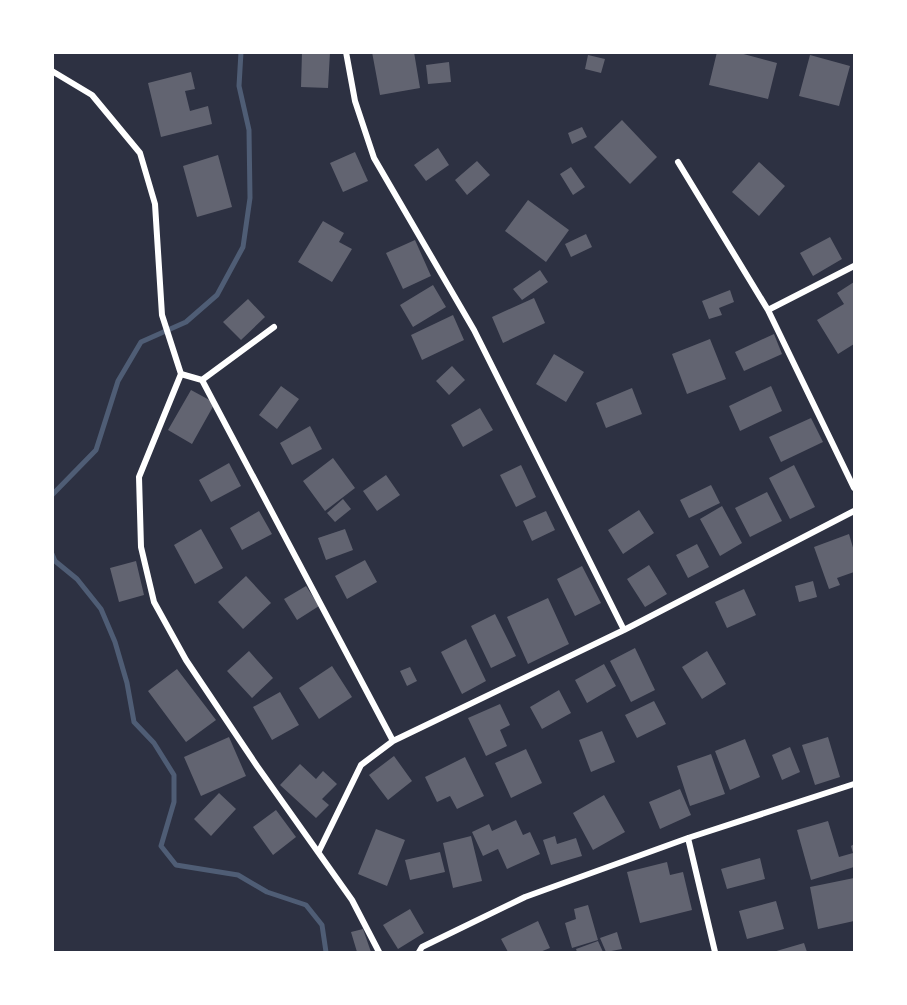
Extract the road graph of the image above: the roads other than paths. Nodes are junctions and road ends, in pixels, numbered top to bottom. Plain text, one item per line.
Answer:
1 (346, 52) edge
2 (52, 71) edge
3 (678, 162) dead end
4 (855, 266) edge
5 (768, 310) junction
6 (274, 327) dead end
7 (181, 374) junction
8 (202, 380) junction
9 (855, 488) edge
10 (855, 512) edge
11 (624, 630) junction
12 (393, 741) junction
13 (855, 784) edge
14 (688, 838) junction
15 (319, 851) junction
16 (379, 952) edge
17 (419, 952) edge
18 (715, 952) edge

1 - 11 street
2 - 7 street
3 - 5 street
4 - 5 street
5 - 9 street
6 - 8 street
7 - 8 street
7 - 15 street
8 - 12 street
10 - 11 street
11 - 12 street
12 - 15 street
13 - 14 street
14 - 17 street
14 - 18 street
15 - 16 street

